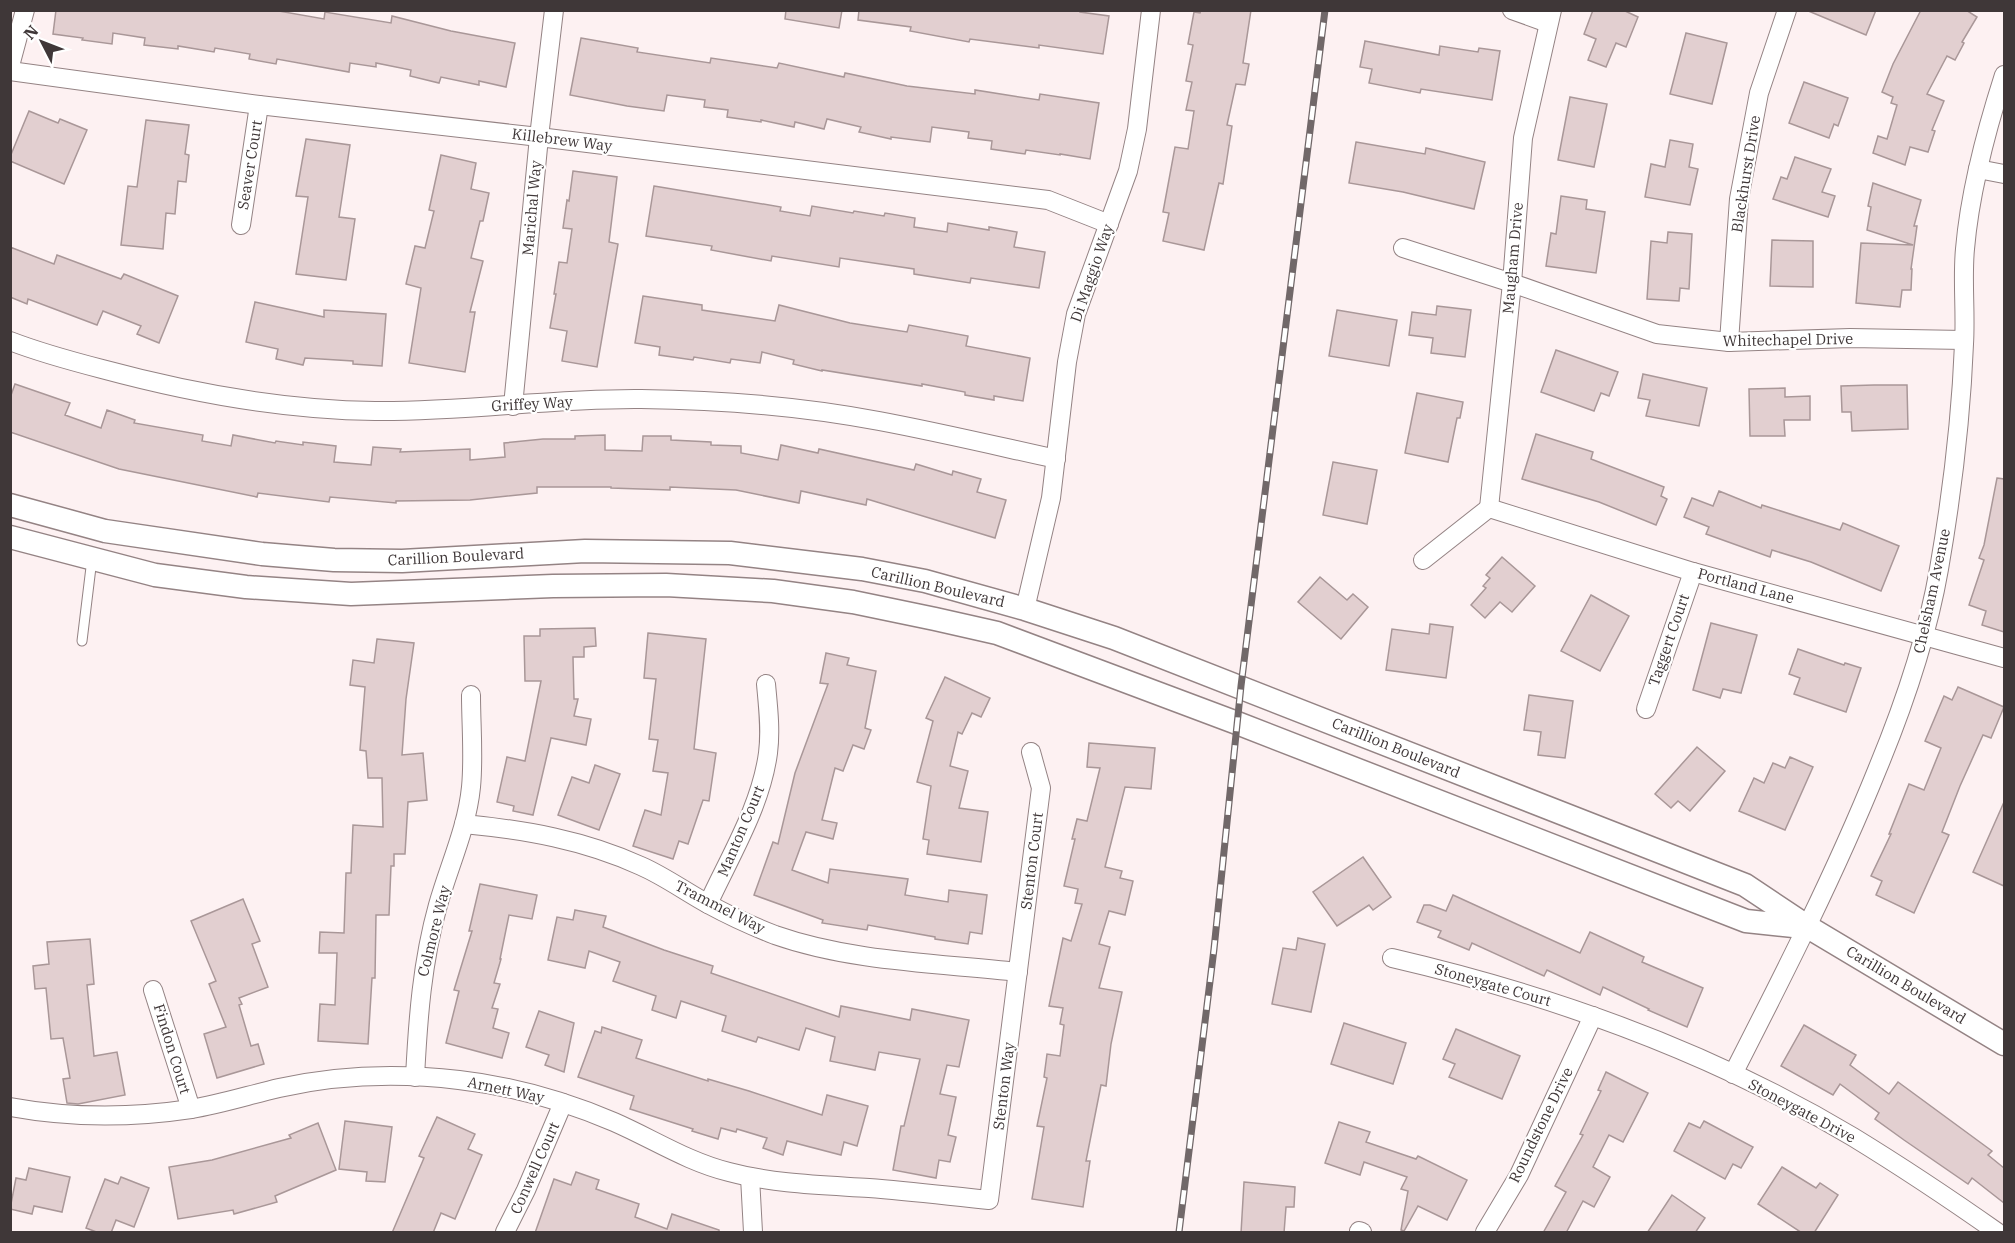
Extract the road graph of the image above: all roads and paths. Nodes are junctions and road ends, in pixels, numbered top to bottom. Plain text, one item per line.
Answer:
1 (25, 10) edge
2 (554, 10) edge
3 (1151, 10) edge
4 (1512, 10) edge
5 (1787, 10) edge
6 (1550, 17) edge
7 (10, 66) edge
8 (10, 71) edge
9 (2004, 75) edge
10 (260, 105) junction
11 (539, 137) junction
12 (1978, 169) junction
13 (2004, 174) edge
14 (1109, 224) junction
15 (241, 225) dead end
16 (1403, 248) dead end
17 (1512, 283) junction
18 (1964, 340) junction
19 (10, 341) edge
20 (1729, 342) junction
21 (513, 406) junction
22 (1056, 459) junction
23 (10, 505) edge
24 (1489, 508) junction
25 (10, 537) edge
26 (92, 559) junction
27 (1423, 560) dead end
28 (1693, 572) junction
29 (1026, 609) junction
30 (1925, 635) junction
31 (82, 640) dead end
32 (2004, 658) edge
33 (766, 684) dead end
34 (471, 696) dead end
35 (1646, 709) dead end
36 (1030, 752) dead end
37 (464, 824) junction
38 (708, 904) junction
39 (1808, 927) junction
40 (1392, 958) dead end
41 (1018, 972) junction
42 (153, 990) dead end
43 (1593, 1016) junction
44 (2004, 1044) edge
45 (1733, 1074) junction
46 (415, 1077) junction
47 (563, 1103) junction
48 (10, 1107) edge
49 (191, 1109) junction
50 (750, 1177) junction
51 (989, 1200) joint
52 (505, 1233) edge
53 (753, 1233) edge
54 (1485, 1233) edge
55 (1997, 1233) edge

1 - 7 street
2 - 11 street, Marichal Way
3 - 14 street, Di Maggio Way
4 - 6 street
5 - 20 street, Blackhurst Drive
6 - 17 street, Maugham Drive
8 - 10 street, Killebrew Way
9 - 12 street, Chelsham Avenue
10 - 11 street, Killebrew Way
10 - 15 street, Seaver Court
11 - 14 street, Killebrew Way
11 - 21 street, Marichal Way
12 - 13 street
12 - 18 street, Chelsham Avenue
14 - 22 street, Di Maggio Way
16 - 17 street, Whitechapel Drive
17 - 20 street, Whitechapel Drive
17 - 24 street, Maugham Drive
18 - 20 street, Whitechapel Drive
18 - 30 street, Chelsham Avenue
19 - 21 street, Griffey Way
21 - 22 street, Griffey Way
22 - 29 street, Di Maggio Way
23 - 29 street, Carillion Boulevard
24 - 27 street
24 - 28 street, Portland Lane
25 - 26 street, Carillion Boulevard
26 - 31 lane
26 - 39 street, Carillion Boulevard
28 - 30 street, Portland Lane
28 - 35 street, Taggert Court
29 - 39 street, Carillion Boulevard
30 - 32 street, Portland Lane
30 - 39 street, Chelsham Avenue
33 - 38 street, Manton Court
34 - 37 street, Colmore Way
36 - 41 street, Stenton Court
37 - 38 street, Trammel Way
37 - 46 street, Colmore Way
38 - 41 street, Trammel Way
39 - 44 street, Carillion Boulevard
39 - 45 street, Chelsham Avenue
40 - 43 street, Stoneygate Court
41 - 51 street, Stenton Way
42 - 49 street, Findon Court
43 - 45 street, Stoneygate Drive
43 - 54 street, Roundstone Drive
45 - 55 street, Stoneygate Drive
46 - 47 street, Arnett Way
46 - 49 street, Arnett Way
47 - 50 street, Arnett Way
47 - 52 street, Conwell Court
48 - 49 street, Arnett Way
50 - 51 street, Arnett Way
50 - 53 street

